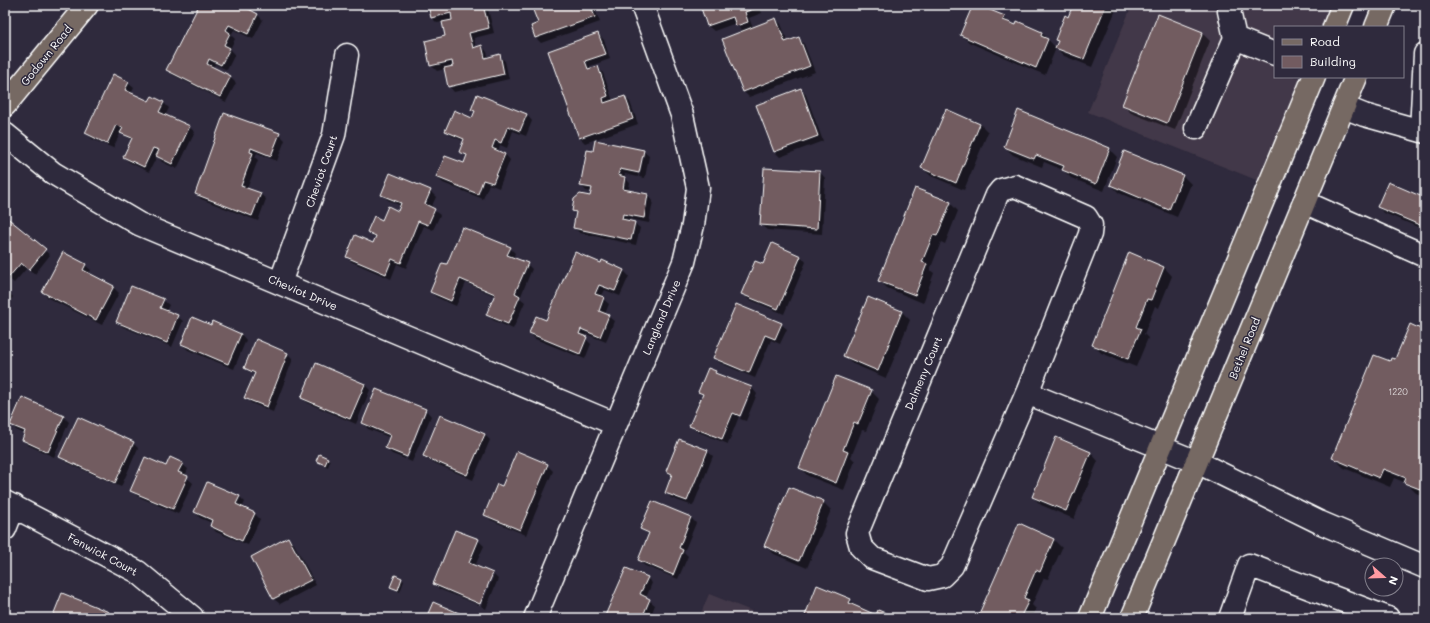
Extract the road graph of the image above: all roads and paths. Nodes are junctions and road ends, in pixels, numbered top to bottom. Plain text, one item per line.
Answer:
1 (87, 5) edge
2 (642, 5) edge
3 (1343, 5) edge
4 (1385, 5) edge
5 (1225, 7) edge
6 (1334, 26) edge
7 (1376, 26) edge
8 (1235, 38) junction
9 (1274, 54) edge
10 (1425, 54) edge
11 (347, 55) dead end
12 (1314, 78) edge
13 (1356, 78) edge
14 (5, 105) edge
15 (1344, 107) junction
16 (1196, 128) dead end
17 (1423, 132) edge
18 (5, 134) edge
19 (1304, 202) junction
20 (1425, 256) edge
21 (280, 283) junction
22 (1028, 392) junction
23 (615, 424) junction
24 (1160, 447) junction
25 (1197, 462) junction
26 (9, 504) edge
27 (5, 529) edge
28 (1425, 567) edge
29 (192, 617) edge
30 (535, 618) edge
31 (1090, 618) edge
32 (1132, 618) edge
33 (1230, 618) edge
34 (1388, 618) edge

1 - 14 main road, Godown Road
2 - 23 street, Langland Drive
3 - 6 main road
4 - 7 main road
5 - 8 street
8 - 9 street
8 - 16 street
10 - 17 street
11 - 21 street, Cheviot Court
12 - 24 main road
13 - 15 main road, Bethel Road
15 - 17 street
15 - 19 main road, Bethel Road
18 - 21 street, Cheviot Drive
19 - 20 street
19 - 25 main road, Bethel Road
21 - 23 street, Cheviot Drive
22 - 22 street, Dalmeny Court
22 - 24 street
23 - 30 street, Langland Drive
24 - 25 street
24 - 31 main road
25 - 28 street
25 - 32 main road, Bethel Road
26 - 27 street
26 - 29 street, Fenwick Court
33 - 34 street

